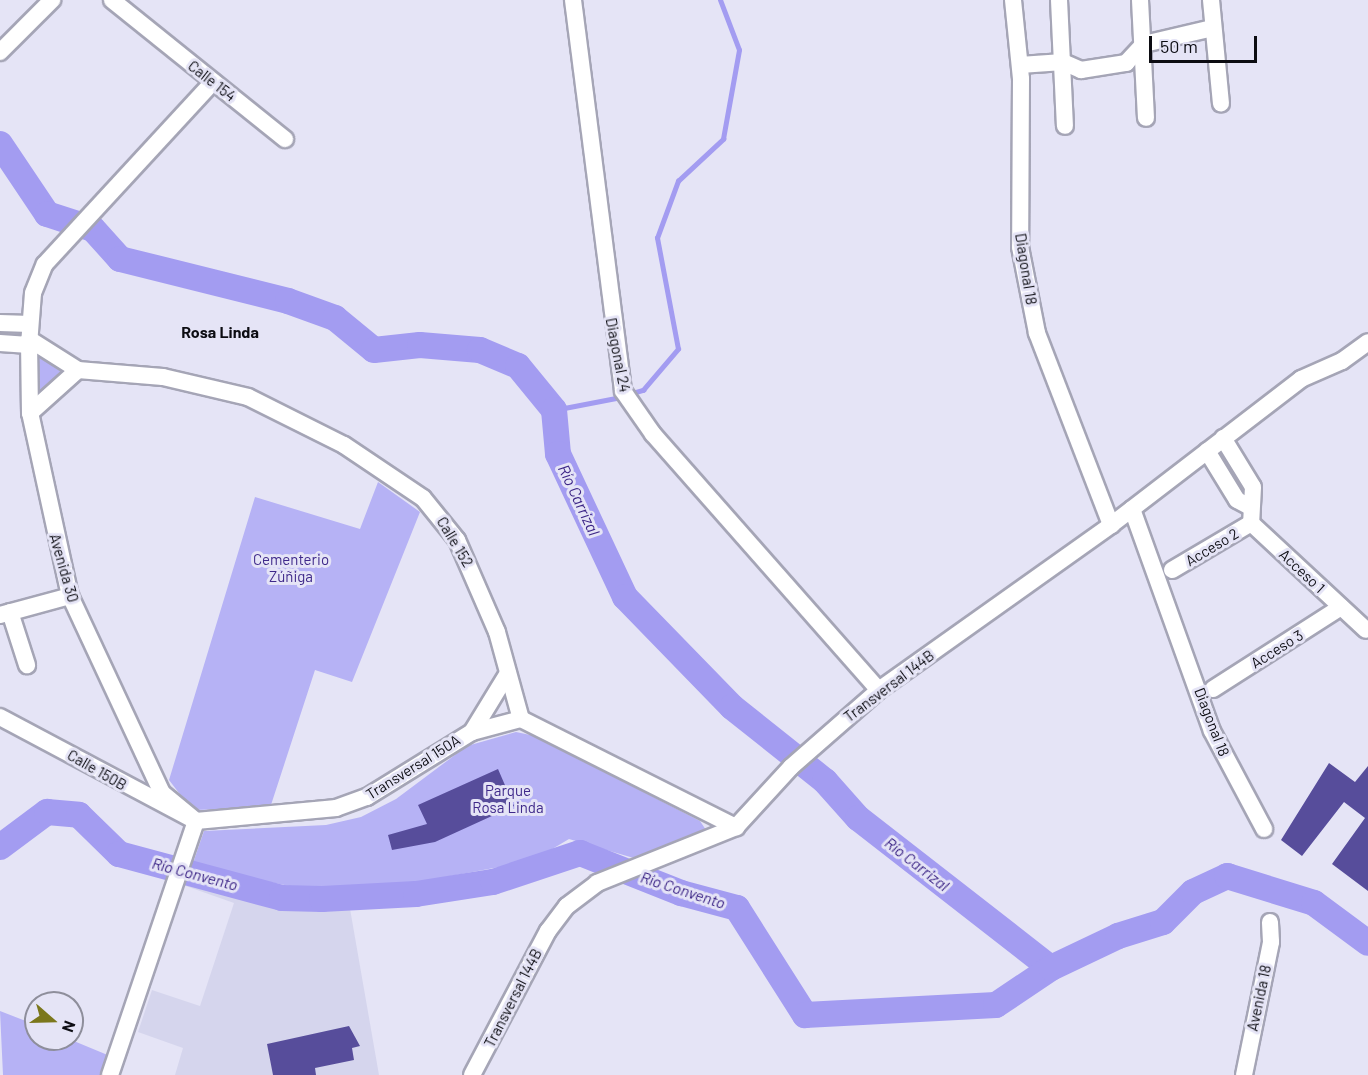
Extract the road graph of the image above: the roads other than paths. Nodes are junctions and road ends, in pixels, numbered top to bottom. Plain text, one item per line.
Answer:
1 (52, 0) edge
2 (112, 0) edge
3 (573, 0) edge
4 (1013, 0) edge
5 (1059, 0) edge
6 (1140, 0) edge
7 (1211, 0) edge
8 (1213, 28) junction
9 (1144, 44) junction
10 (0, 52) edge
11 (1063, 62) junction
12 (1020, 65) junction
13 (213, 82) junction
14 (1221, 104) dead end
15 (1146, 118) dead end
16 (1065, 126) dead end
17 (285, 139) dead end
18 (0, 323) edge
19 (29, 336) junction
20 (1368, 342) edge
21 (0, 344) edge
22 (78, 370) junction
23 (30, 413) junction
24 (1223, 438) junction
25 (1207, 451) junction
26 (1131, 509) junction
27 (1251, 515) junction
28 (1111, 525) junction
29 (1172, 570) dead end
30 (69, 596) junction
31 (1341, 607) junction
32 (5, 614) edge
33 (1366, 630) dead end
34 (27, 665) dead end
35 (508, 673) junction
36 (1213, 689) dead end
37 (879, 690) junction
38 (0, 717) edge
39 (521, 719) junction
40 (472, 732) junction
41 (196, 821) junction
42 (736, 827) junction
43 (1264, 829) dead end
44 (1269, 922) dead end
45 (110, 1075) edge
46 (472, 1075) edge
47 (1244, 1075) edge

1 - 10 street
2 - 13 street, Calle 154
3 - 37 street, Diagonal 24
4 - 12 street, Diagonal 18
5 - 11 street
6 - 9 street
7 - 8 street
8 - 9 street
8 - 14 street
9 - 11 street
9 - 15 street
11 - 12 street
11 - 16 street
12 - 28 street, Diagonal 18
13 - 17 street, Calle 154
13 - 19 street, Avenida 30
18 - 19 street
19 - 21 street
19 - 22 street, Calle 152
19 - 23 street, Avenida 30
20 - 24 street, Transversal 144B
22 - 23 street
22 - 35 street, Calle 152
23 - 30 street, Avenida 30
24 - 25 street, Transversal 144B
24 - 27 street
25 - 26 street, Transversal 144B
25 - 27 street, Acceso 1
26 - 28 street, Transversal 144B
26 - 43 street, Diagonal 18
27 - 29 street, Acceso 2
27 - 31 street, Acceso 1
28 - 37 street, Transversal 144B
30 - 32 street
30 - 41 street, Avenida 30
31 - 33 street, Acceso 1
31 - 36 street, Acceso 3
32 - 34 street
35 - 39 street, Calle 152
35 - 40 street
37 - 42 street, Transversal 144B
38 - 41 street, Calle 150B
39 - 40 street, Transversal 150A
39 - 42 street
40 - 41 street, Transversal 150A
41 - 45 street
42 - 46 street, Transversal 144B
44 - 47 street, Avenida 18

